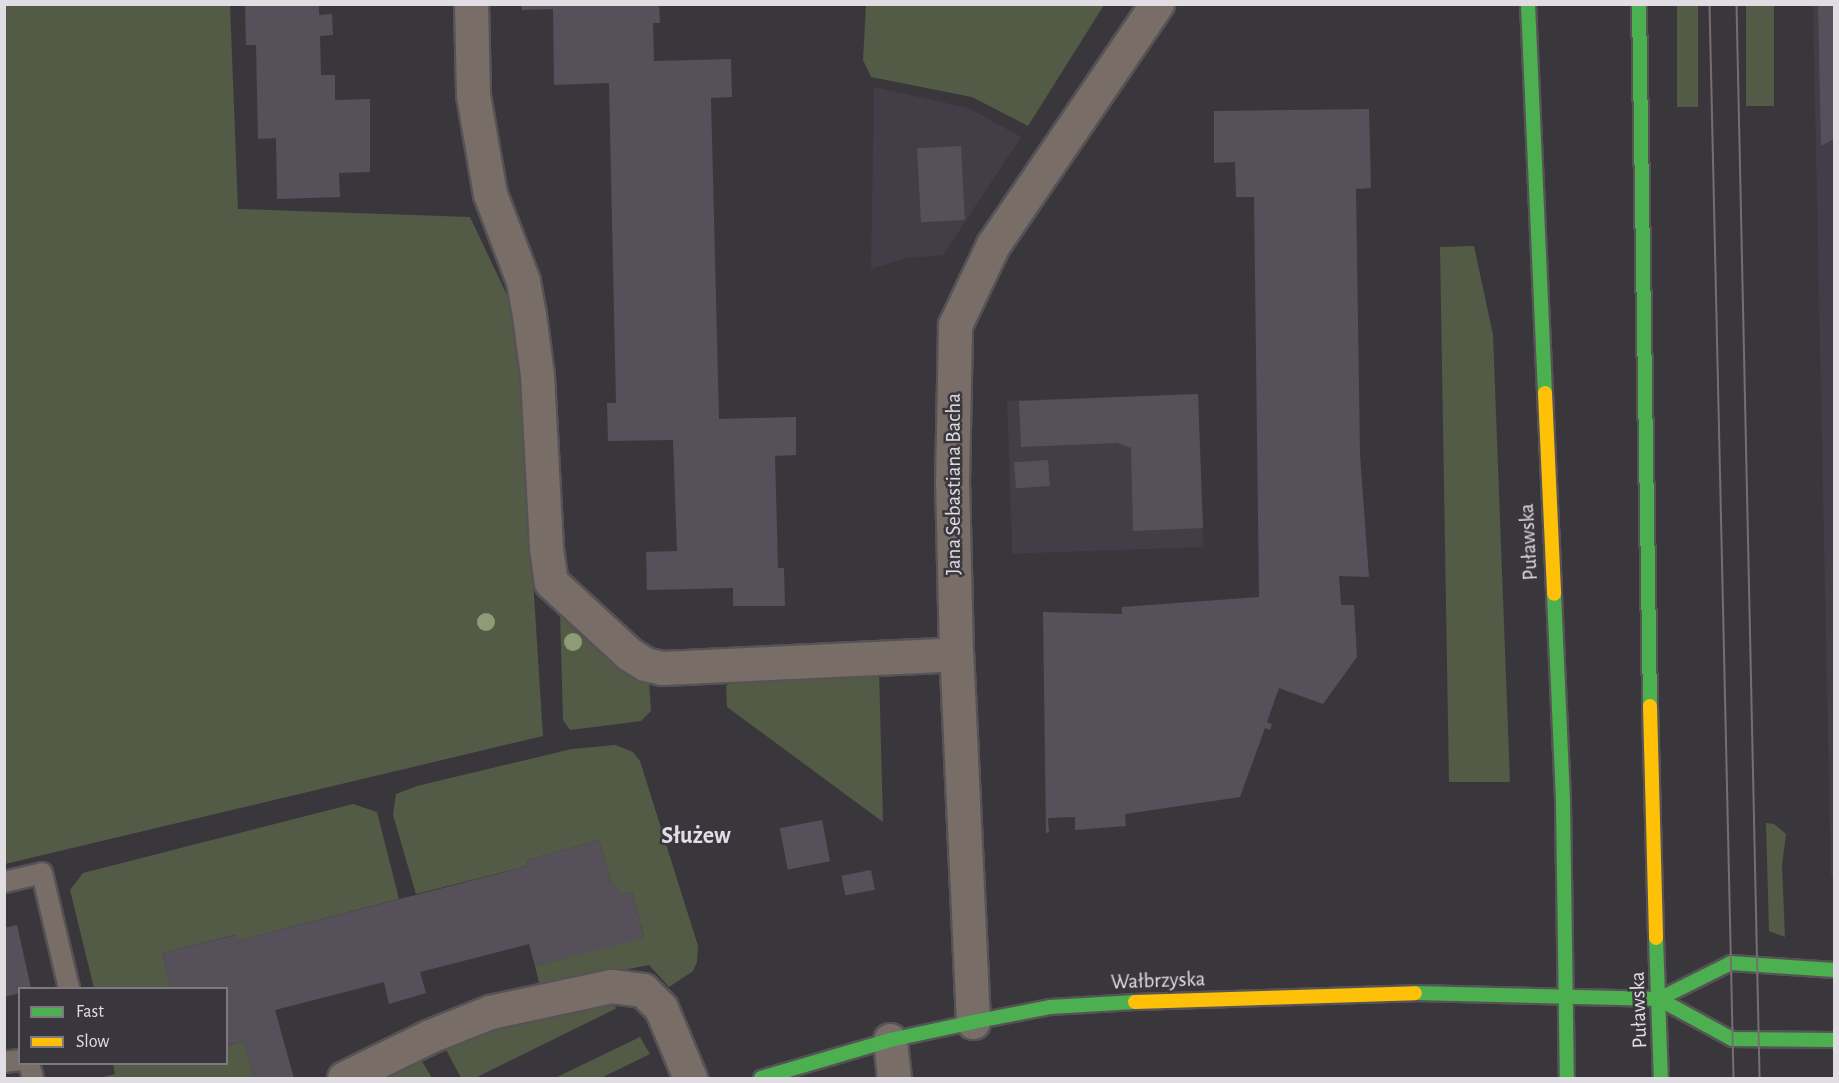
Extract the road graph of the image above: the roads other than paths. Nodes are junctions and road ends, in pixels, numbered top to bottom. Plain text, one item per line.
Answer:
1 (471, 4) edge
2 (1157, 4) edge
3 (1528, 4) edge
4 (1639, 4) edge
5 (956, 654) junction
6 (4, 882) edge
7 (1834, 970) edge
8 (69, 987) edge
9 (1566, 997) junction
10 (1659, 999) junction
11 (973, 1022) junction
12 (890, 1040) junction
13 (1834, 1040) edge
14 (344, 1078) edge
15 (690, 1078) edge
16 (761, 1078) edge
17 (894, 1078) edge
18 (1567, 1078) edge
19 (1662, 1078) edge

1 - 5 street
2 - 5 street, Jana Sebastiana Bacha
3 - 9 main road, Puławska
4 - 10 main road, Puławska
5 - 11 street, Jana Sebastiana Bacha
6 - 8 lane
7 - 10 main road
9 - 10 main road, Wałbrzyska
9 - 11 main road, Wałbrzyska
9 - 18 main road, Puławska
10 - 13 main road
10 - 19 main road, Puławska
11 - 12 main road, Wałbrzyska
12 - 16 main road, Wałbrzyska
12 - 17 street
14 - 15 street

